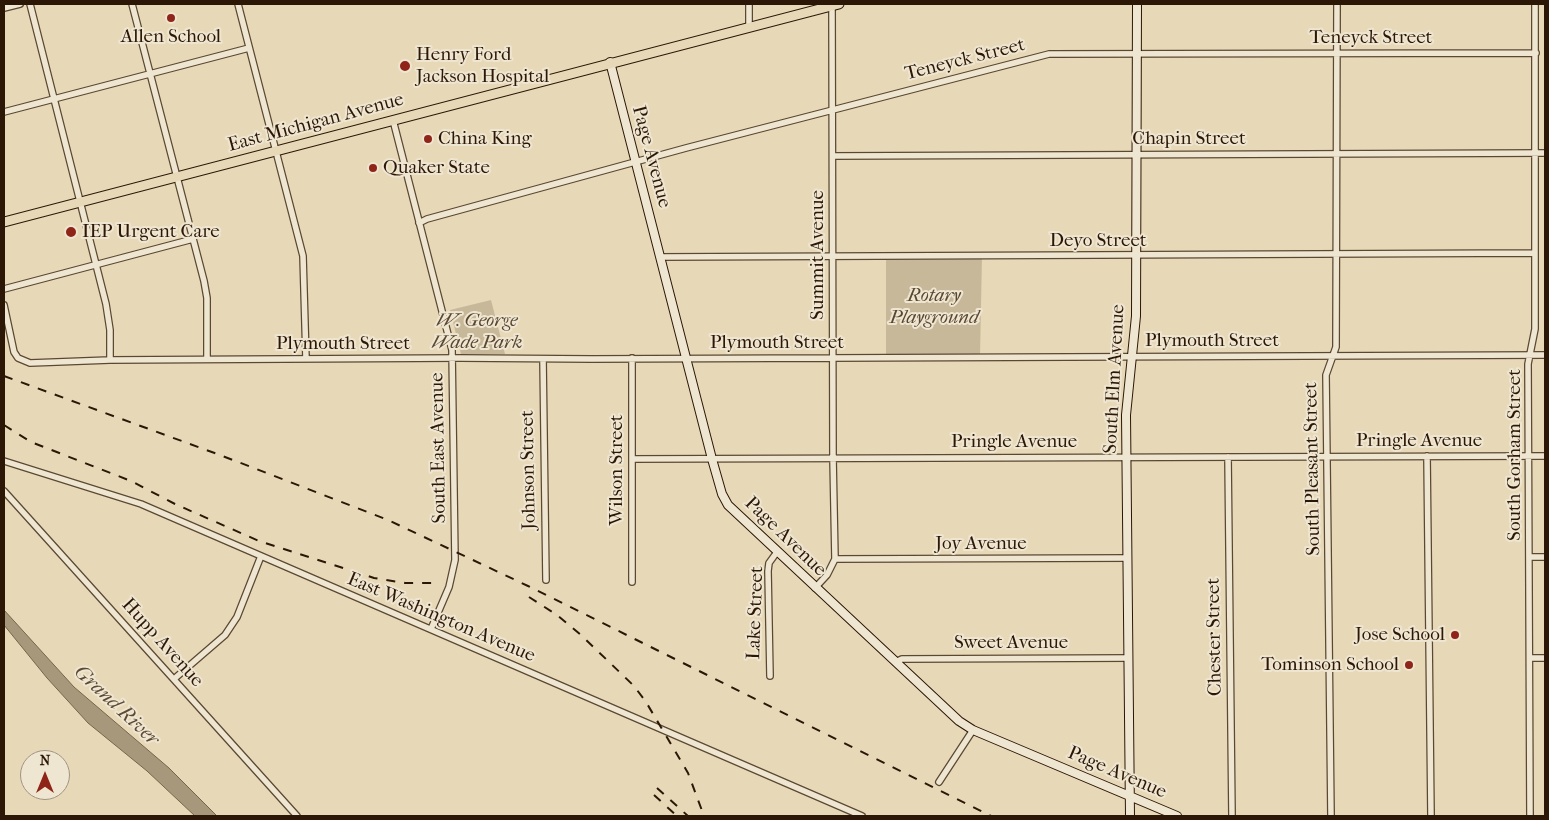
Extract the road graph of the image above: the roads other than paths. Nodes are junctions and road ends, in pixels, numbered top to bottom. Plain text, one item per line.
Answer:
1 (20, 4) edge
2 (30, 4) edge
3 (132, 4) edge
4 (238, 4) edge
5 (749, 4) edge
6 (1137, 4) edge
7 (1337, 4) edge
8 (1536, 4) edge
9 (835, 5) edge
10 (4, 8) edge
11 (749, 28) junction
12 (249, 48) junction
13 (1337, 53) junction
14 (1536, 53) junction
15 (1137, 54) junction
16 (610, 62) junction
17 (150, 73) junction
18 (54, 99) junction
19 (833, 110) junction
20 (4, 112) edge
21 (393, 120) junction
22 (276, 150) junction
23 (1536, 153) junction
24 (1545, 153) edge
25 (1136, 154) junction
26 (1336, 154) junction
27 (833, 156) junction
28 (636, 162) junction
29 (177, 176) junction
30 (80, 202) junction
31 (4, 222) edge
32 (419, 223) junction
33 (193, 238) junction
34 (1535, 253) junction
35 (1336, 255) junction
36 (1137, 256) junction
37 (660, 257) junction
38 (832, 257) junction
39 (96, 264) junction
40 (4, 288) edge
41 (4, 305) edge
42 (1333, 355) junction
43 (1531, 355) junction
44 (1545, 355) edge
45 (1132, 356) junction
46 (452, 358) junction
47 (632, 358) junction
48 (687, 358) junction
49 (833, 358) junction
50 (207, 359) junction
51 (306, 359) junction
52 (543, 359) junction
53 (110, 360) junction
54 (1328, 456) junction
55 (1427, 456) junction
56 (1528, 456) junction
57 (1545, 456) edge
58 (1126, 457) junction
59 (1228, 457) junction
60 (833, 458) junction
61 (632, 459) junction
62 (712, 459) junction
63 (4, 461) edge
64 (4, 491) edge
65 (776, 552) junction
66 (261, 556) junction
67 (1530, 557) junction
68 (1545, 557) edge
69 (1128, 558) junction
70 (835, 559) junction
71 (546, 580) dead end
72 (632, 582) dead end
73 (815, 588) junction
74 (431, 629) junction
75 (1128, 658) junction
76 (1530, 658) junction
77 (1545, 658) edge
78 (895, 662) junction
79 (770, 676) dead end
80 (174, 679) junction
81 (973, 730) junction
82 (939, 782) dead end
83 (1129, 796) junction
84 (296, 816) edge
85 (862, 816) edge
86 (1130, 816) edge
87 (1177, 816) edge
88 (1232, 816) edge
89 (1331, 816) edge
90 (1431, 816) edge
91 (1530, 816) edge

1 - 10 street
2 - 18 street
3 - 17 street
4 - 12 street
5 - 11 street
6 - 15 street, South Elm Avenue
7 - 13 street, South Pleasant Street
8 - 14 street, South Gorham Street
9 - 11 main road, East Michigan Avenue
9 - 19 street, Summit Avenue
11 - 16 main road, East Michigan Avenue
12 - 17 street
12 - 22 street
13 - 14 street, Teneyck Street
13 - 15 street, Teneyck Street
13 - 26 street, South Pleasant Street
14 - 23 street, South Gorham Street
15 - 19 street, Teneyck Street
15 - 25 street, South Elm Avenue
16 - 21 main road, East Michigan Avenue
16 - 28 street, Page Avenue
17 - 18 street
17 - 29 street
18 - 20 street
18 - 30 street
19 - 27 street, Summit Avenue
19 - 28 street, Teneyck Street
21 - 22 main road, East Michigan Avenue
21 - 32 street, South East Avenue
22 - 29 main road, East Michigan Avenue
22 - 51 street
23 - 24 street, Chapin Street
23 - 26 street, Chapin Street
23 - 34 street, South Gorham Street
25 - 26 street, Chapin Street
25 - 27 street, Chapin Street
25 - 36 street, South Elm Avenue
26 - 35 street, South Pleasant Street
27 - 38 street, Summit Avenue
28 - 32 street, Teneyck Street
28 - 37 street, Page Avenue
29 - 30 main road, East Michigan Avenue
29 - 33 street
30 - 31 main road, East Michigan Avenue
30 - 39 street
32 - 46 street, South East Avenue
33 - 39 street
33 - 50 street
34 - 35 street, Deyo Street
34 - 43 street, South Gorham Street
35 - 36 street, Deyo Street
35 - 42 street, South Pleasant Street
36 - 38 street, Deyo Street
36 - 45 street, South Elm Avenue
37 - 38 street, Deyo Street
37 - 48 street, Page Avenue
38 - 49 street, Summit Avenue
39 - 40 street
39 - 53 street
41 - 53 street, Plymouth Street
42 - 43 street, Plymouth Street
42 - 45 street, Plymouth Street
42 - 54 street, South Pleasant Street
43 - 44 street, Plymouth Street
43 - 56 street, South Gorham Street
45 - 49 street, Plymouth Street
45 - 58 street, South Elm Avenue
46 - 51 street, Plymouth Street
46 - 52 street, Plymouth Street
46 - 74 street, South East Avenue
47 - 48 street, Plymouth Street
47 - 52 street, Plymouth Street
47 - 61 street, Wilson Street
48 - 49 street, Plymouth Street
48 - 62 street, Page Avenue
49 - 60 street, Summit Avenue
50 - 51 street, Plymouth Street
50 - 53 street, Plymouth Street
52 - 71 street, Johnson Street
54 - 55 street, Pringle Avenue
54 - 59 street, Pringle Avenue
54 - 89 street, South Pleasant Street
55 - 56 street, Pringle Avenue
55 - 90 street
56 - 57 street, Pringle Avenue
56 - 67 street, South Gorham Street
58 - 59 street, Pringle Avenue
58 - 60 street, Pringle Avenue
58 - 69 street, South Elm Avenue
59 - 88 street, Chester Street
60 - 62 street, Pringle Avenue
60 - 70 street, Summit Avenue
61 - 62 street, Pringle Avenue
61 - 72 street, Wilson Street
62 - 65 street, Page Avenue
63 - 66 street, East Washington Avenue
64 - 80 street, Hupp Avenue
65 - 73 street, Page Avenue
65 - 79 street, Lake Street
66 - 74 street, East Washington Avenue
66 - 80 street
67 - 68 street
67 - 76 street, South Gorham Street
69 - 70 street, Joy Avenue
69 - 75 street, South Elm Avenue
70 - 73 street
73 - 78 street, Page Avenue
74 - 85 street, East Washington Avenue
75 - 78 street, Sweet Avenue
75 - 83 street, South Elm Avenue
76 - 77 street
76 - 91 street, South Gorham Street
78 - 81 street, Page Avenue
80 - 84 street, Hupp Avenue
81 - 82 street
81 - 83 street, Page Avenue
83 - 86 street, South Elm Avenue
83 - 87 street, Page Avenue

